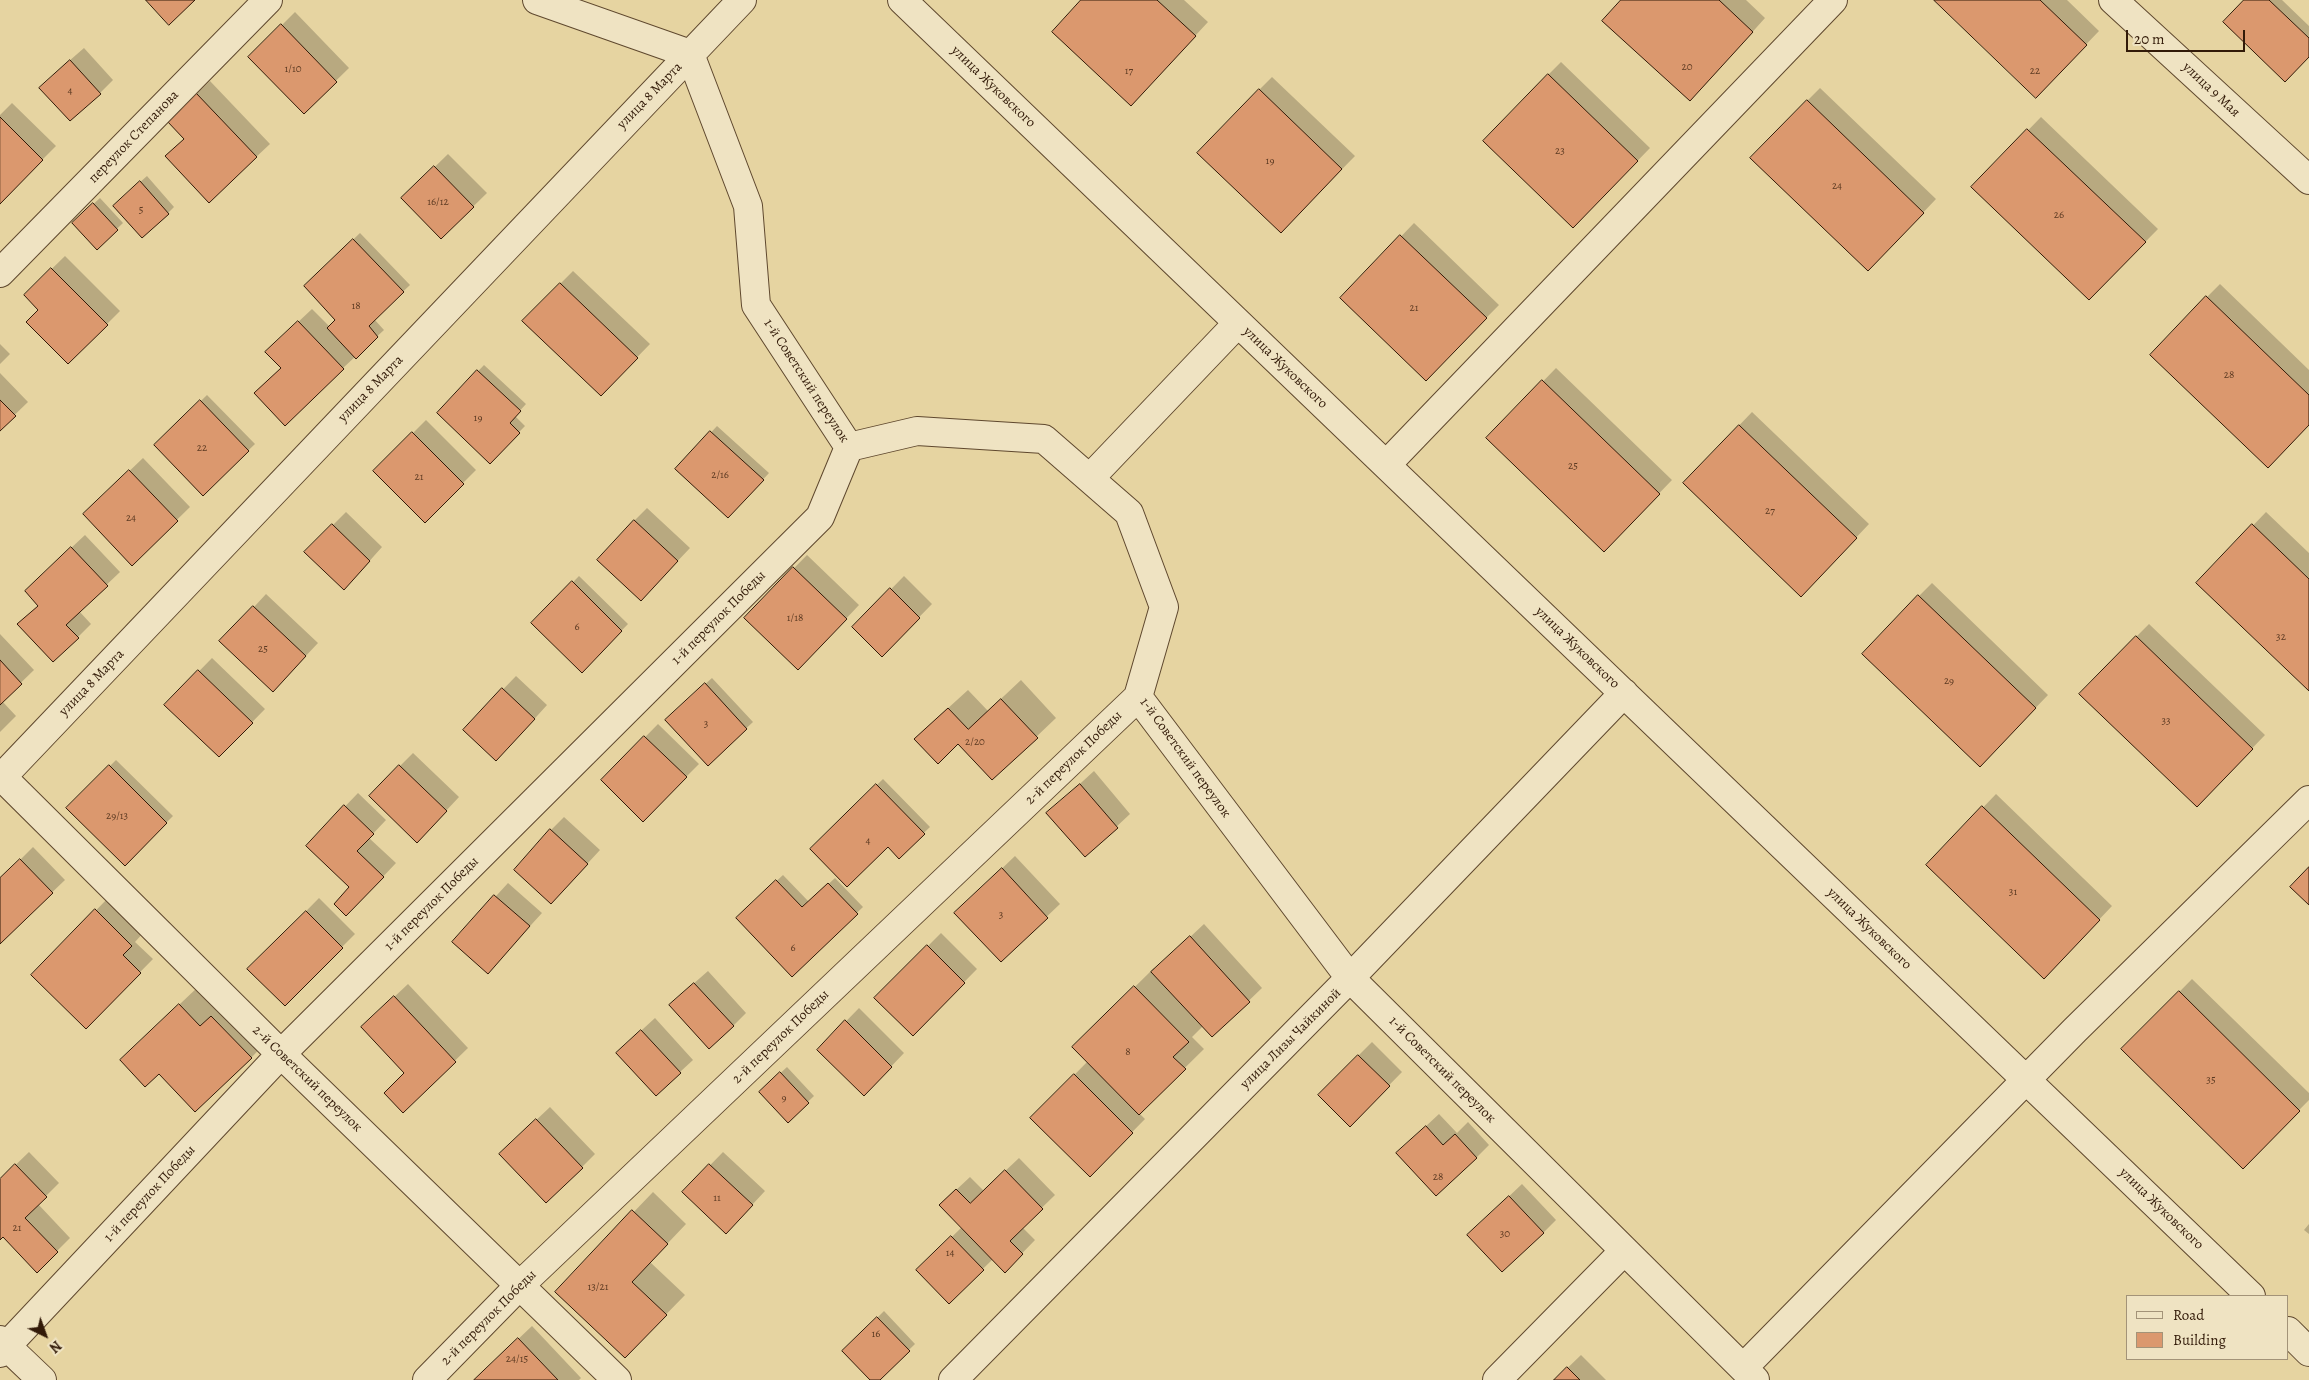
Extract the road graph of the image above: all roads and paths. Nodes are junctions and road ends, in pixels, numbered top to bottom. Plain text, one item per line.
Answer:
1 (268, 0) edge
2 (537, 0) edge
3 (742, 0) edge
4 (902, 0) edge
5 (1833, 0) edge
6 (2113, 0) edge
7 (690, 54) junction
8 (2309, 180) edge
9 (0, 273) edge
10 (1238, 323) junction
11 (849, 447) junction
12 (1386, 465) junction
13 (1090, 478) junction
14 (1624, 693) junction
15 (1138, 697) junction
16 (1, 777) edge
17 (2309, 800) edge
18 (1350, 978) junction
19 (281, 1054) junction
20 (2026, 1080) junction
21 (1623, 1252) junction
22 (519, 1286) junction
23 (2251, 1295) edge
24 (2289, 1332) edge
25 (2, 1346) edge
26 (2309, 1352) edge
27 (1749, 1374) edge
28 (42, 1380) edge
29 (426, 1380) edge
30 (617, 1380) edge
31 (954, 1380) edge
32 (1497, 1380) edge

1 - 9 street, переулок Степанова
2 - 7 street
3 - 7 street, улица 8 Марта
4 - 10 street, улица Жуковского
5 - 12 street
6 - 8 street, улица 9 Мая
7 - 11 street, 1-й Советский переулок
7 - 16 street, улица 8 Марта
10 - 12 street, улица Жуковского
10 - 13 street
11 - 13 street, 1-й Советский переулок
11 - 19 street, 1-й переулок Победы
12 - 14 street, улица Жуковского
13 - 15 street, 1-й Советский переулок
14 - 18 street, улица Лизы Чайкиной
14 - 20 street, улица Жуковского
15 - 18 street, 1-й Советский переулок
15 - 22 street, 2-й переулок Победы
16 - 19 street, 2-й Советский переулок
17 - 20 street
18 - 21 street, 1-й Советский переулок
18 - 31 street, улица Лизы Чайкиной
19 - 22 street, 2-й Советский переулок
19 - 25 street, 1-й переулок Победы
20 - 23 street, улица Жуковского
20 - 27 street
21 - 27 street, 1-й Советский переулок
21 - 32 street
22 - 29 street, 2-й переулок Победы
22 - 30 street, 2-й Советский переулок
24 - 26 street
25 - 28 street

